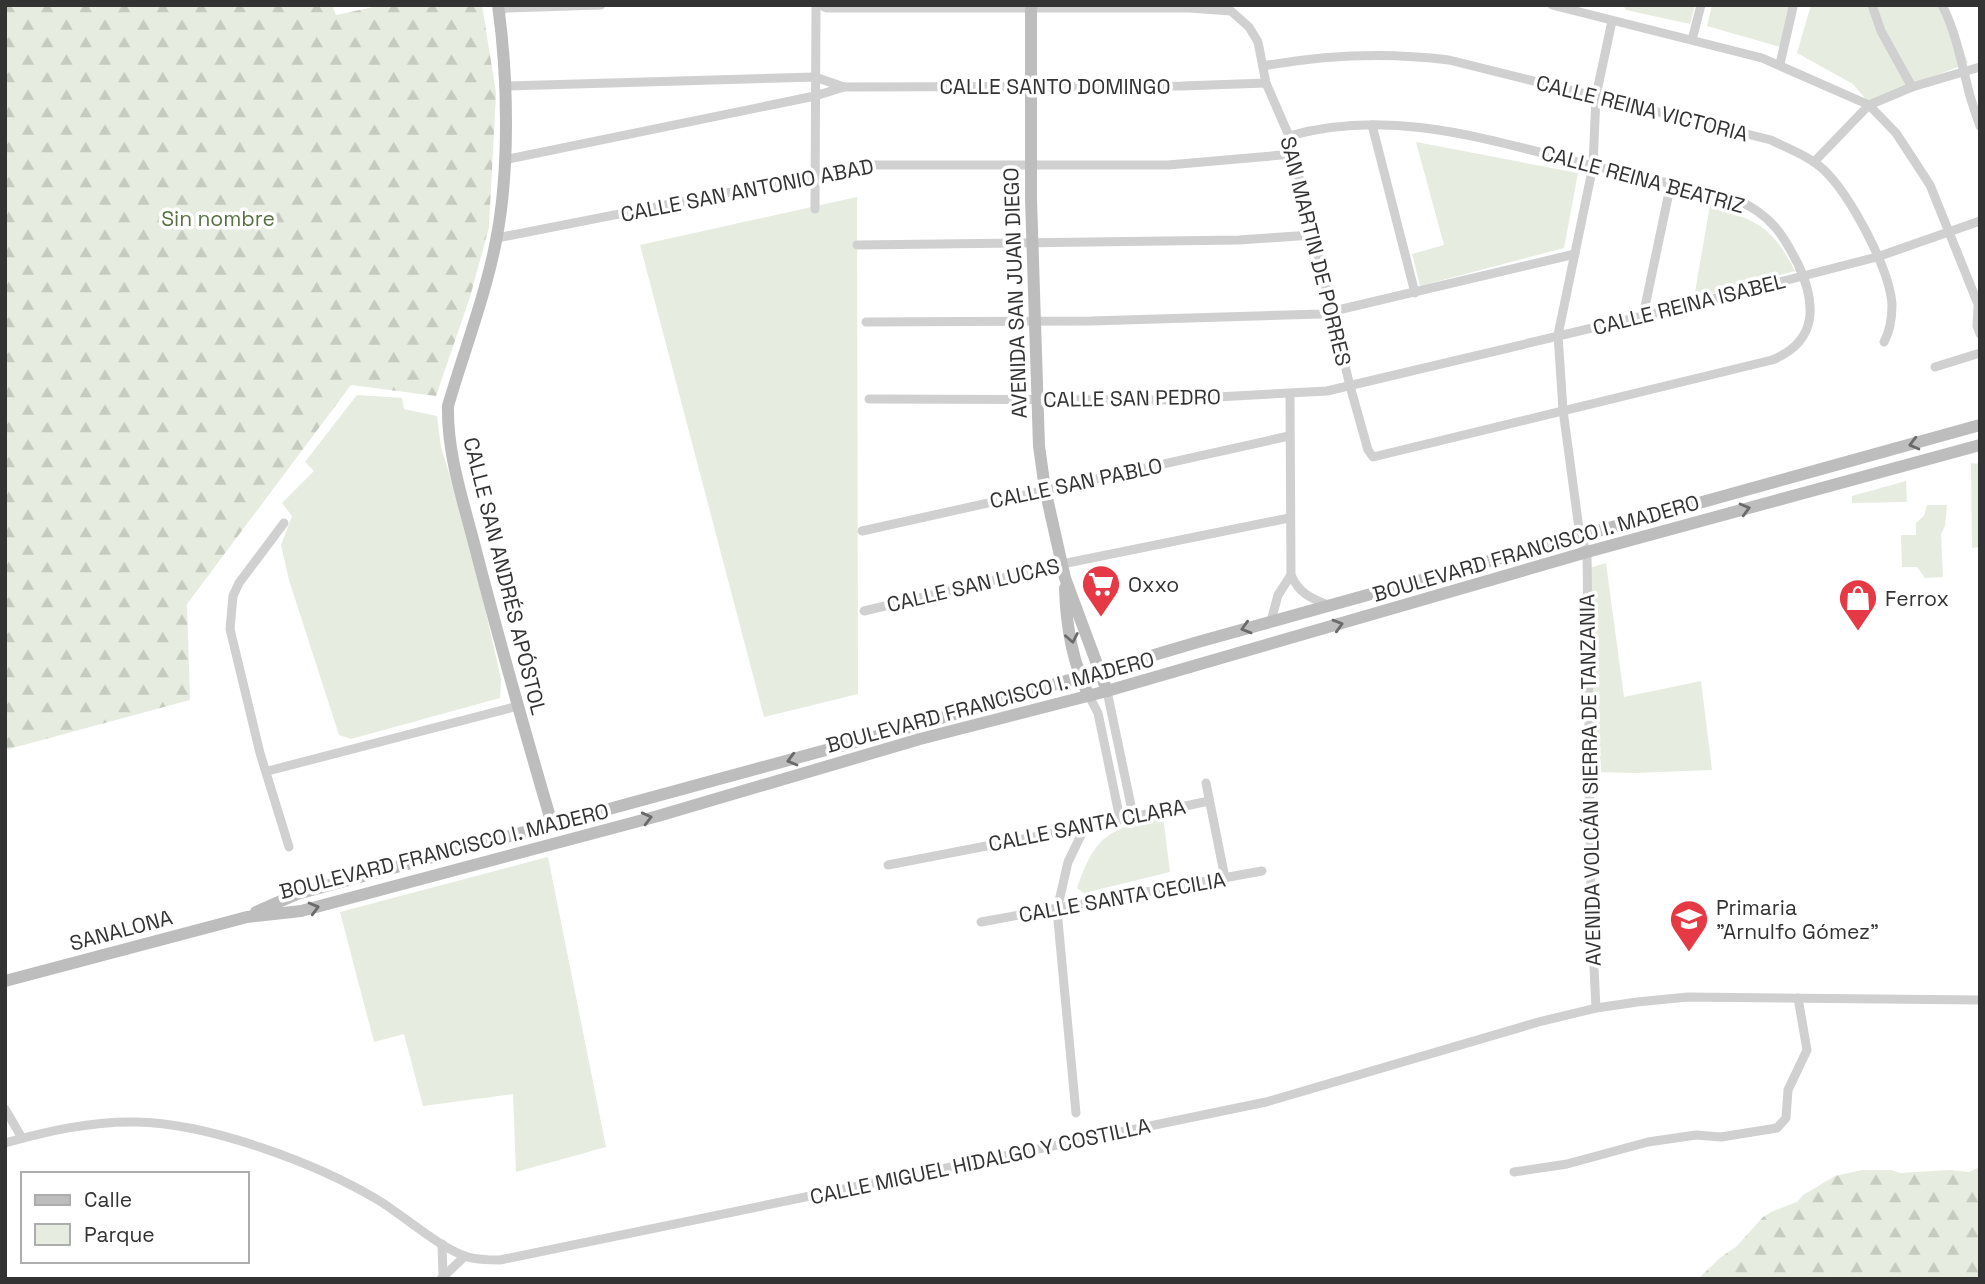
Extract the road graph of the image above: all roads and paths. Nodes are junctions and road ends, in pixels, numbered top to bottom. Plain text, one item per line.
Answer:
1 (601, 5) edge
2 (818, 5) edge
3 (1552, 5) edge
4 (1701, 5) edge
5 (1872, 5) edge
6 (1942, 5) edge
7 (1031, 7) edge
8 (1793, 7) edge
9 (498, 8) edge
10 (1585, 10) edge
11 (1612, 21) junction
12 (1692, 40) junction
13 (1780, 64) junction
14 (1263, 66) junction
15 (1980, 67) edge
16 (1966, 71) junction
17 (815, 77) junction
18 (1266, 83) junction
19 (505, 86) junction
20 (845, 87) junction
21 (1030, 87) junction
22 (1912, 87) junction
23 (815, 96) junction
24 (1596, 96) junction
25 (1870, 105) junction
26 (1372, 125) junction
27 (1980, 126) edge
28 (1289, 136) junction
29 (1294, 154) junction
30 (504, 160) junction
31 (1814, 162) junction
32 (1031, 165) junction
33 (1593, 166) junction
34 (814, 174) junction
35 (1671, 183) junction
36 (815, 209) dead end
37 (1980, 221) edge
38 (1950, 232) junction
39 (1312, 235) junction
40 (497, 239) junction
41 (1033, 243) junction
42 (857, 245) dead end
43 (1575, 254) junction
44 (1877, 257) junction
45 (1803, 276) junction
46 (1415, 293) junction
47 (1979, 308) edge
48 (1332, 312) junction
49 (1643, 316) junction
50 (866, 322) dead end
51 (1034, 322) junction
52 (1980, 334) edge
53 (1559, 335) junction
54 (1884, 342) dead end
55 (1980, 353) edge
56 (1935, 367) dead end
57 (1394, 375) joint
58 (1350, 386) junction
59 (1290, 394) junction
60 (869, 399) dead end
61 (1037, 399) junction
62 (1563, 410) junction
63 (1980, 425) edge
64 (1289, 436) junction
65 (1980, 445) edge
66 (1389, 455) joint
67 (1045, 489) junction
68 (1289, 518) junction
69 (284, 523) dead end
70 (862, 531) dead end
71 (1580, 536) junction
72 (1587, 552) junction
73 (1062, 564) junction
74 (1291, 575) junction
75 (1065, 578) junction
76 (1328, 605) junction
77 (864, 611) dead end
78 (1271, 621) junction
79 (1098, 670) junction
80 (1079, 676) junction
81 (1107, 691) junction
82 (1089, 696) junction
83 (518, 706) junction
84 (268, 771) junction
85 (1206, 782) dead end
86 (1209, 801) junction
87 (1133, 816) junction
88 (1119, 819) junction
89 (552, 824) junction
90 (1085, 827) junction
91 (289, 847) dead end
92 (405, 864) junction
93 (888, 865) dead end
94 (1262, 871) dead end
95 (1225, 878) junction
96 (410, 881) junction
97 (1057, 910) junction
98 (247, 917) junction
99 (981, 922) dead end
100 (5, 981) edge
101 (1798, 998) junction
102 (1980, 1000) edge
103 (1595, 1009) junction
104 (5, 1109) edge
105 (1076, 1113) dead end
106 (22, 1138) junction
107 (5, 1143) edge
108 (1514, 1172) dead end
109 (442, 1244) junction
110 (466, 1256) junction
111 (442, 1277) edge

1 - 9 street
2 - 7 street
2 - 17 street
3 - 10 street
4 - 12 street
5 - 22 street
6 - 16 street
7 - 14 street, SAN MARTIN DE PORRES
7 - 21 main road, AVENIDA SAN JUAN DIEGO
8 - 13 street
9 - 19 main road, CALLE SAN ANDRÉS APÓSTOL
10 - 11 street
11 - 12 street
11 - 24 street
12 - 13 street
13 - 25 street
14 - 18 street, SAN MARTIN DE PORRES
14 - 24 street, CALLE REINA VICTORIA
15 - 16 street
16 - 22 street
16 - 27 street
17 - 19 street, CALLE SANTO DOMINGO
17 - 20 street, CALLE SANTO DOMINGO
17 - 23 street
18 - 21 street, CALLE SANTO DOMINGO
18 - 28 street, SAN MARTIN DE PORRES
19 - 30 main road, CALLE SAN ANDRÉS APÓSTOL
20 - 21 street, CALLE SANTO DOMINGO
20 - 23 street, CALLE SANTO DOMINGO
21 - 32 main road, AVENIDA SAN JUAN DIEGO
22 - 25 street
23 - 30 street, CALLE SANTO DOMINGO
23 - 34 street
24 - 31 street, CALLE REINA VICTORIA
24 - 33 street
25 - 31 street
25 - 38 street
26 - 28 street, CALLE REINA BEATRIZ
26 - 33 street, CALLE REINA BEATRIZ
26 - 46 street
28 - 29 street, SAN MARTIN DE PORRES
29 - 32 street, CALLE SAN ANTONIO ABAD
29 - 39 street, SAN MARTIN DE PORRES
30 - 40 main road, CALLE SAN ANDRÉS APÓSTOL
31 - 44 street, CALLE REINA VICTORIA
32 - 34 street, CALLE SAN ANTONIO ABAD
32 - 41 main road, AVENIDA SAN JUAN DIEGO
33 - 35 street, CALLE REINA BEATRIZ
33 - 43 street
34 - 36 street
34 - 40 street, CALLE SAN ANTONIO ABAD
35 - 45 street, CALLE REINA BEATRIZ
35 - 49 street
37 - 38 street, CALLE REINA ISABEL
38 - 44 street, CALLE REINA ISABEL
38 - 47 street
39 - 41 street
39 - 48 street, SAN MARTIN DE PORRES
40 - 83 main road, CALLE SAN ANDRÉS APÓSTOL
41 - 42 street
41 - 51 main road, AVENIDA SAN JUAN DIEGO
43 - 46 street
43 - 53 street
44 - 45 street, CALLE REINA ISABEL
44 - 54 street, CALLE REINA VICTORIA
45 - 49 street, CALLE REINA ISABEL
45 - 62 street, CALLE REINA BEATRIZ
46 - 48 street
47 - 52 street
48 - 51 street
48 - 58 street, SAN MARTIN DE PORRES
49 - 53 street, CALLE REINA ISABEL
50 - 51 street
51 - 61 main road, AVENIDA SAN JUAN DIEGO
53 - 57 street, CALLE REINA ISABEL
53 - 62 street
55 - 56 street
57 - 58 street, CALLE SAN PEDRO
58 - 59 street, CALLE SAN PEDRO
58 - 66 street, SAN MARTIN DE PORRES
59 - 61 street, CALLE SAN PEDRO
59 - 64 street
60 - 61 street, CALLE SAN PEDRO
61 - 67 main road, AVENIDA SAN JUAN DIEGO
62 - 66 street, CALLE REINA BEATRIZ
62 - 71 street
63 -> 71 main road, BOULEVARD FRANCISCO I. MADERO
64 - 67 street, CALLE SAN PABLO
64 - 68 street
72 -> 65 main road, BOULEVARD FRANCISCO I. MADERO
67 - 70 street, CALLE SAN PABLO
67 - 73 main road, AVENIDA SAN JUAN DIEGO
68 - 73 street, CALLE SAN LUCAS
68 - 74 street
69 - 84 street
71 - 72 street
71 - 76 main road, BOULEVARD FRANCISCO I. MADERO
81 -> 72 main road, BOULEVARD FRANCISCO I. MADERO
72 - 103 street, AVENIDA VOLCÁN SIERRA DE TANZANIA
73 - 75 main road, AVENIDA SAN JUAN DIEGO
73 - 77 street, CALLE SAN LUCAS
74 - 76 street
74 - 78 street
75 - 79 main road, AVENIDA SAN JUAN DIEGO
75 -> 80 main road, AVENIDA SAN JUAN DIEGO
76 - 78 main road, BOULEVARD FRANCISCO I. MADERO
78 -> 79 main road, BOULEVARD FRANCISCO I. MADERO
79 - 80 main road, BOULEVARD FRANCISCO I. MADERO
79 - 81 main road, AVENIDA SAN JUAN DIEGO
80 - 82 main road, AVENIDA SAN JUAN DIEGO
80 -> 89 main road, BOULEVARD FRANCISCO I. MADERO
81 - 82 main road, BOULEVARD FRANCISCO I. MADERO
81 - 87 street
82 - 88 street
96 -> 82 main road, BOULEVARD FRANCISCO I. MADERO
83 - 84 street
83 - 89 main road, CALLE SAN ANDRÉS APÓSTOL
84 - 91 street
85 - 86 street
86 - 87 street, CALLE SANTA CLARA
86 - 95 street, CALLE SANTA CLARA
87 - 88 street, CALLE SANTA CLARA
88 - 90 street, CALLE SANTA CLARA
89 - 92 main road, BOULEVARD FRANCISCO I. MADERO
90 - 93 street, CALLE SANTA CLARA
90 - 97 street
92 - 96 main road
92 - 98 main road, BOULEVARD FRANCISCO I. MADERO
94 - 95 street, CALLE SANTA CECILIA
95 - 97 street, CALLE SANTA CECILIA
98 -> 96 main road, BOULEVARD FRANCISCO I. MADERO
97 - 99 street, CALLE SANTA CECILIA
97 - 105 street
98 - 100 main road, SANALONA
101 - 102 street, CALLE MIGUEL HIDALGO Y COSTILLA
101 - 103 street, CALLE MIGUEL HIDALGO Y COSTILLA
101 - 108 street
103 - 110 street, CALLE MIGUEL HIDALGO Y COSTILLA
104 - 106 street
106 - 107 street, CALLE MIGUEL HIDALGO Y COSTILLA
106 - 109 street, CALLE MIGUEL HIDALGO Y COSTILLA
109 - 110 street, CALLE MIGUEL HIDALGO Y COSTILLA
109 - 111 street
110 - 111 street

